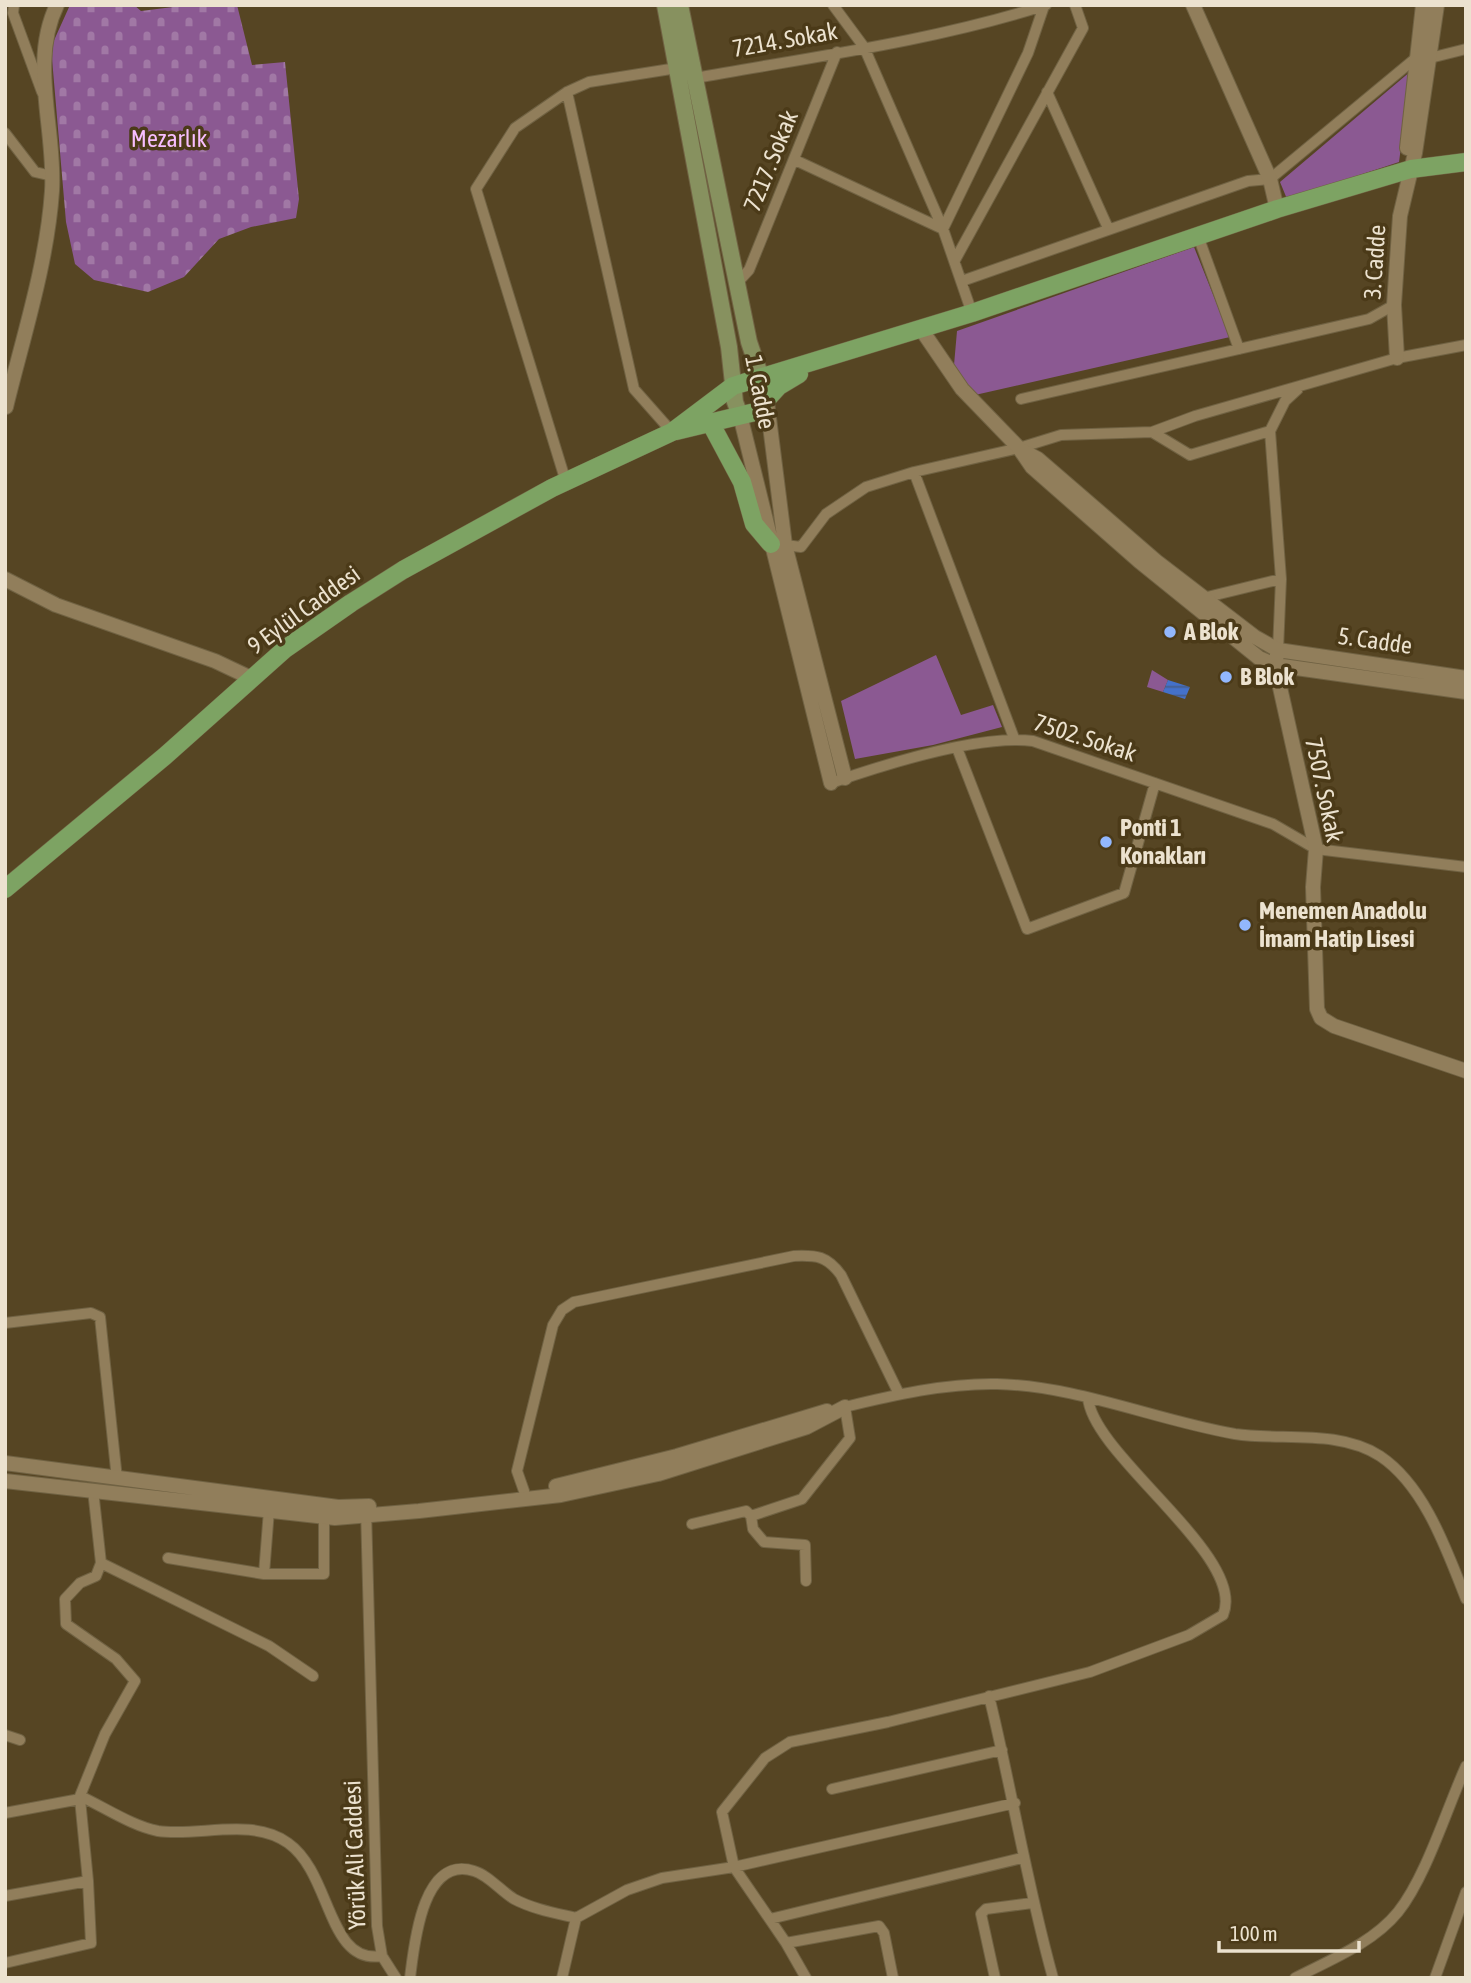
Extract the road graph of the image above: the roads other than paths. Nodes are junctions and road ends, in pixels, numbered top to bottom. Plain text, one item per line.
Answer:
1 (14, 5) edge
2 (57, 5) edge
3 (665, 5) edge
4 (680, 5) edge
5 (1004, 5) edge
6 (1045, 5) edge
7 (1075, 5) edge
8 (1193, 5) edge
9 (1423, 5) edge
10 (1437, 5) edge
11 (838, 8) edge
12 (1010, 17) junction
13 (864, 47) junction
14 (1466, 49) edge
15 (837, 52) junction
16 (1424, 57) junction
17 (677, 68) junction
18 (695, 78) junction
19 (567, 92) junction
20 (1047, 92) junction
21 (47, 106) junction
22 (5, 133) edge
23 (795, 160) junction
24 (1466, 162) edge
25 (1411, 169) junction
26 (52, 176) junction
27 (1270, 179) junction
28 (1277, 209) junction
29 (1108, 228) junction
30 (943, 229) junction
31 (1198, 236) junction
32 (955, 260) junction
33 (962, 281) junction
34 (737, 283) junction
35 (1394, 305) junction
36 (972, 313) junction
37 (921, 329) junction
38 (1466, 345) edge
39 (1239, 349) junction
40 (1397, 358) junction
41 (815, 363) junction
42 (761, 375) junction
43 (733, 386) junction
44 (1300, 387) junction
45 (1021, 399) dead end
46 (766, 402) junction
47 (6, 408) edge
48 (740, 415) junction
49 (711, 425) junction
50 (1270, 431) junction
51 (672, 432) junction
52 (1153, 432) junction
53 (1019, 448) junction
54 (914, 472) junction
55 (566, 482) junction
56 (778, 545) junction
57 (5, 579) edge
58 (1281, 579) junction
59 (1203, 598) junction
60 (1278, 650) junction
61 (1275, 665) junction
62 (1466, 678) edge
63 (253, 679) junction
64 (1466, 692) edge
65 (1014, 738) junction
66 (957, 748) junction
67 (838, 780) joint
68 (1155, 783) junction
69 (1316, 849) junction
70 (1466, 867) edge
71 (5, 889) edge
72 (1466, 1071) edge
73 (5, 1323) edge
74 (899, 1394) junction
75 (1088, 1398) junction
76 (845, 1407) junction
77 (5, 1463) edge
78 (117, 1479) junction
79 (5, 1481) edge
80 (93, 1490) junction
81 (524, 1491) junction
82 (269, 1510) junction
83 (366, 1511) junction
84 (324, 1516) junction
85 (751, 1516) junction
86 (691, 1524) dead end
87 (168, 1558) dead end
88 (101, 1563) junction
89 (264, 1574) junction
90 (806, 1581) dead end
91 (1466, 1599) edge
92 (313, 1676) dead end
93 (989, 1696) junction
94 (5, 1735) edge
95 (20, 1740) dead end
96 (1002, 1750) junction
97 (1466, 1766) edge
98 (832, 1789) dead end
99 (80, 1798) junction
100 (1015, 1803) junction
101 (5, 1813) edge
102 (1022, 1858) junction
103 (734, 1867) junction
104 (88, 1881) junction
105 (1466, 1892) edge
106 (5, 1896) edge
107 (1032, 1903) junction
108 (576, 1918) junction
109 (770, 1919) junction
110 (786, 1943) junction
111 (382, 1956) junction
112 (5, 1963) edge
113 (396, 1978) edge
114 (410, 1978) edge
115 (562, 1978) edge
116 (806, 1978) edge
117 (893, 1978) edge
118 (995, 1978) edge
119 (1053, 1978) edge
120 (1295, 1978) edge
121 (1436, 1978) edge

1 - 21 street
2 - 21 street
3 - 17 main road, 1. Cadde
4 - 18 main road, 1. Cadde
5 - 12 street
6 - 12 street, 7214. Sokak
6 - 30 street
7 - 20 street
8 - 27 street
9 - 16 street, 3. Cadde
10 - 16 street, 3. Cadde
11 - 13 street
12 - 13 street, 7214. Sokak
13 - 15 street, 7214. Sokak
13 - 30 street
14 - 16 street
15 - 18 street, 7214. Sokak
15 - 23 street, 7217. Sokak
16 - 25 street, 3. Cadde
16 - 27 street
17 - 19 street
17 - 43 main road, 1. Cadde
18 - 34 main road, 1. Cadde
19 - 51 street
19 - 55 street
20 - 29 street
20 - 32 street
21 - 26 street
22 - 26 street
23 - 30 street
23 - 34 street, 7217. Sokak
24 - 25 main road, 9 Eylül Caddesi
25 - 28 main road, 9 Eylül Caddesi
25 - 35 street, 3. Cadde
26 - 47 street
27 - 28 street
27 - 29 street
28 - 31 main road, 9 Eylül Caddesi
29 - 33 street
30 - 32 street
31 - 36 main road, 9 Eylül Caddesi
31 - 39 street
32 - 33 street
33 - 36 street
34 - 42 main road, 1. Cadde
35 - 39 street
35 - 40 street, 3. Cadde
36 - 37 main road, 9 Eylül Caddesi
37 - 41 main road, 9 Eylül Caddesi
37 - 53 street
38 - 40 street
39 - 45 street
40 - 44 street
41 - 42 main road, 9 Eylül Caddesi
41 - 46 main road, 9 Eylül Caddesi
42 - 43 main road, 9 Eylül Caddesi
42 - 46 main road, 1. Cadde
43 - 48 main road, 1. Cadde
43 - 51 main road, 9 Eylül Caddesi
44 - 50 street
44 - 52 street
46 - 48 main road, 9 Eylül Caddesi
46 - 56 street, 1. Cadde
48 - 49 main road, 9 Eylül Caddesi
48 - 56 street, 1. Cadde
49 - 51 main road, 9 Eylül Caddesi
49 - 56 main road
50 - 52 street
50 - 58 street
51 - 55 main road, 9 Eylül Caddesi
52 - 53 street
53 - 54 street
53 - 59 street
53 - 61 street
54 - 56 street
54 - 65 street
55 - 63 main road, 9 Eylül Caddesi
56 - 67 street, 1. Cadde
57 - 63 street
58 - 59 street
58 - 60 street
59 - 60 street
60 - 61 street
60 - 62 street, 5. Cadde
61 - 64 street
61 - 69 street, 7507. Sokak
63 - 71 main road, 9 Eylül Caddesi
65 - 66 street, 7502. Sokak
65 - 68 street, 7502. Sokak
66 - 67 street, 7502. Sokak
66 - 68 street
68 - 69 street, 7502. Sokak
69 - 70 street
69 - 72 street, 7507. Sokak
73 - 78 street
74 - 75 street
74 - 76 street
74 - 81 street
75 - 91 street
75 - 93 street
76 - 81 street
76 - 83 street
76 - 85 street
77 - 78 street
78 - 83 street
79 - 80 street
80 - 82 street
80 - 88 street
81 - 83 street
82 - 84 street
82 - 89 street
83 - 84 street
83 - 111 street, Yörük Ali Caddesi
84 - 89 street
85 - 86 street
85 - 90 street
87 - 89 street
88 - 92 street
88 - 99 street
93 - 96 street
93 - 103 street
94 - 95 street
96 - 98 street
96 - 100 street
97 - 120 street
99 - 101 street
99 - 104 street
99 - 111 street, Yörük Ali Caddesi
100 - 102 street
100 - 103 street
102 - 107 street
102 - 109 street
103 - 108 street
103 - 109 street
104 - 106 street
104 - 112 street
105 - 121 street
107 - 118 street
107 - 119 street
108 - 114 street
108 - 115 street
109 - 110 street
110 - 116 street
110 - 117 street
111 - 113 street

